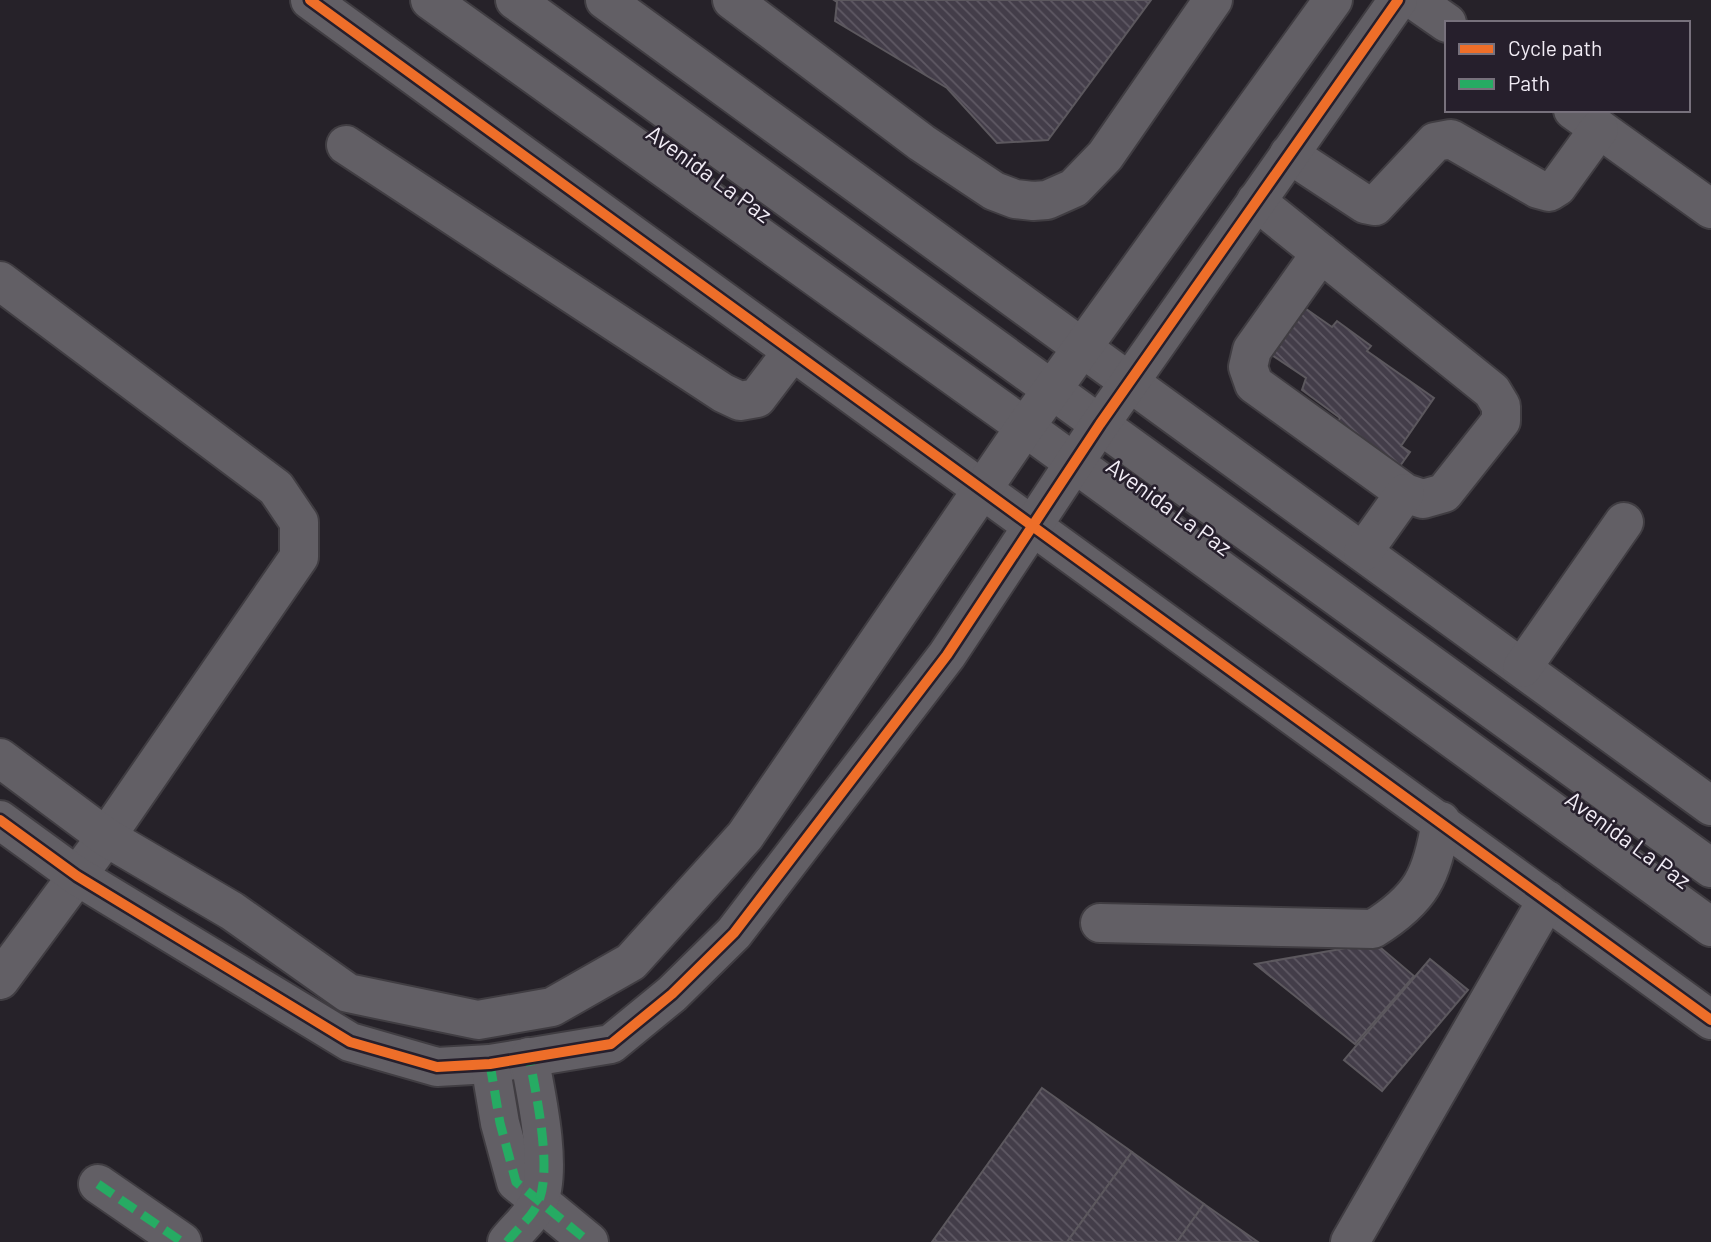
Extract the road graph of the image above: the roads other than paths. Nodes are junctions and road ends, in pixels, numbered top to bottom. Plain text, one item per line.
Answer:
1 (310, 0) edge
2 (430, 0) edge
3 (514, 0) edge
4 (605, 0) edge
5 (732, 0) edge
6 (1213, 0) edge
7 (1334, 0) edge
8 (1398, 0) edge
9 (1414, 0) edge
10 (1445, 22) edge
11 (583, 49) junction
12 (558, 91) junction
13 (1586, 119) edge
14 (346, 145) dead end
15 (1289, 154) junction
16 (1256, 201) junction
17 (1711, 209) edge
18 (1321, 253) junction
19 (0, 281) edge
20 (1083, 346) junction
21 (792, 352) junction
22 (1129, 382) junction
23 (1052, 389) junction
24 (1100, 424) junction
25 (1025, 427) junction
26 (1073, 463) junction
27 (984, 490) junction
28 (1405, 493) junction
29 (1624, 522) dead end
30 (1032, 525) junction
31 (1363, 552) junction
32 (1522, 668) junction
33 (0, 758) edge
34 (1709, 802) edge
35 (0, 820) edge
36 (1441, 821) junction
37 (106, 837) junction
38 (1674, 841) junction
39 (1711, 868) edge
40 (77, 876) junction
41 (1548, 900) junction
42 (1100, 923) dead end
43 (1711, 927) edge
44 (0, 980) edge
45 (1711, 1020) edge
46 (530, 1057) junction
47 (490, 1064) junction
48 (97, 1184) dead end
49 (538, 1203) junction
50 (182, 1242) edge
51 (507, 1242) edge
52 (589, 1242) edge
53 (1350, 1242) edge

1 - 21 street
2 - 12 street, Avenida La Paz
3 - 11 street, Avenida La Paz
4 - 20 street
5 - 6 street
7 - 20 street
8 - 15 street
9 - 10 street
11 - 12 street
11 - 23 street, Avenida La Paz
12 - 25 street, Avenida La Paz
13 - 15 street
13 - 17 street
14 - 21 street
15 - 16 street
16 - 18 street
16 - 22 street
18 - 28 street
18 - 28 street
19 - 37 street
20 - 22 street
20 - 23 street
21 - 27 street
22 - 24 street
22 - 31 street
23 - 24 street, Avenida La Paz
23 - 25 street
24 - 26 street
24 - 38 street, Avenida La Paz
25 - 26 street, Avenida La Paz
25 - 27 street
26 - 30 street
26 - 43 street, Avenida La Paz
27 - 30 street
27 - 37 street
28 - 31 street
29 - 32 street
30 - 36 street
30 - 46 street
31 - 32 street
32 - 34 street
33 - 37 street
34 - 38 street
35 - 40 street
36 - 41 street
36 - 42 street
37 - 40 street
38 - 39 street, Avenida La Paz
40 - 44 street
40 - 47 street
41 - 45 street
41 - 53 street
46 - 47 street
46 - 49 street
47 - 49 street
48 - 50 street
49 - 51 street
49 - 52 street

